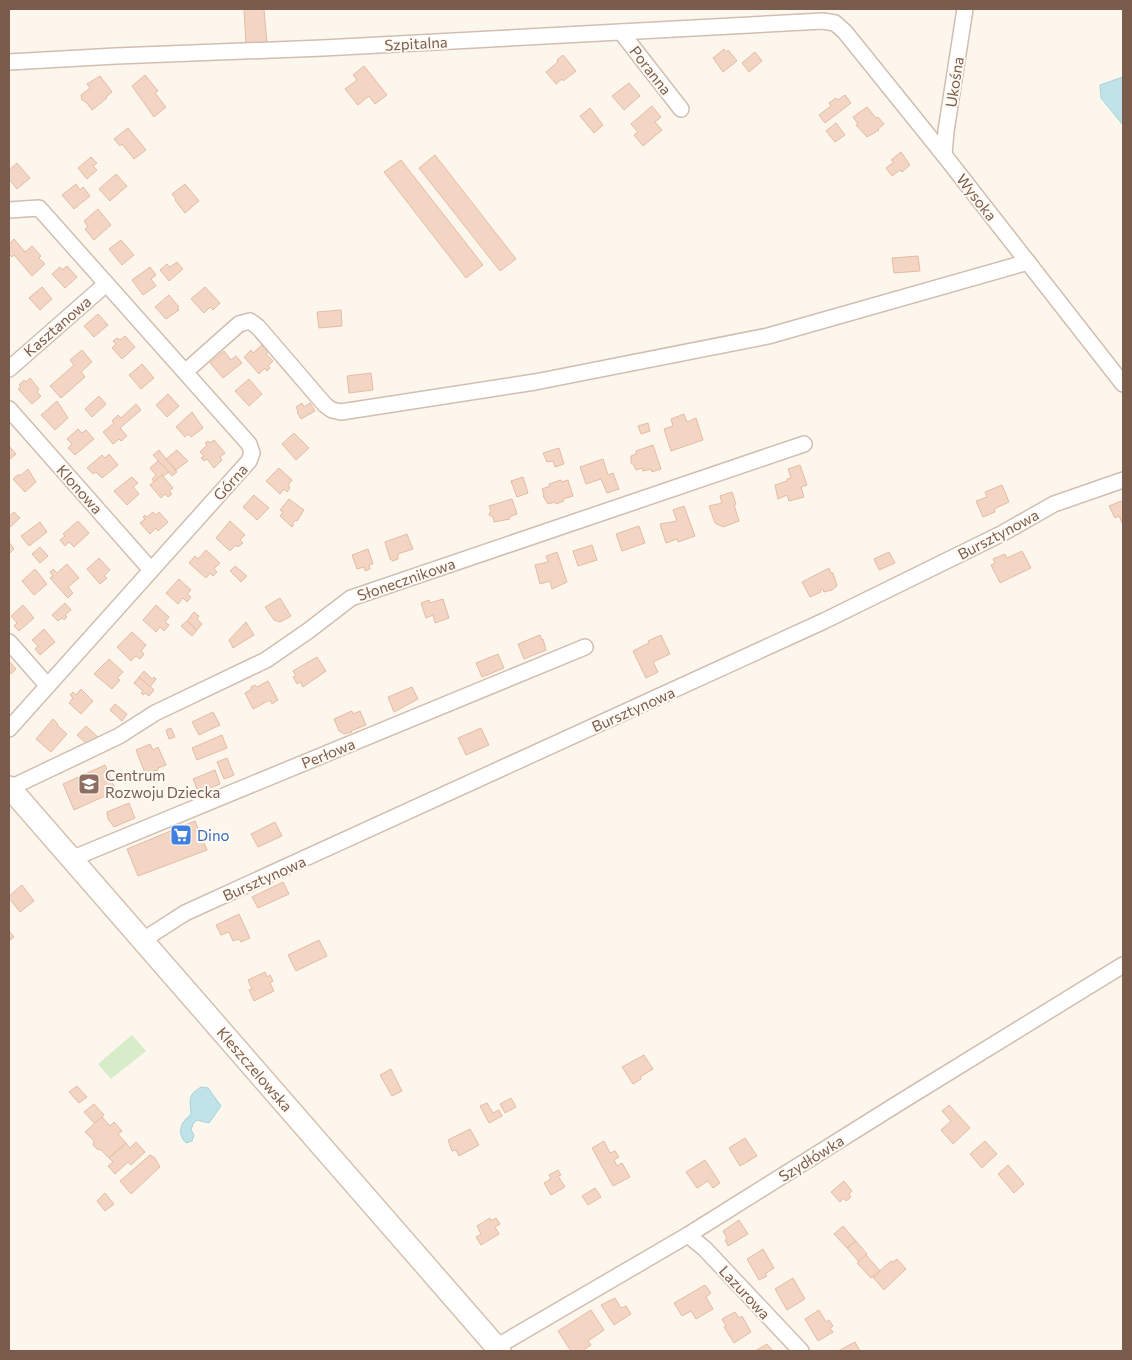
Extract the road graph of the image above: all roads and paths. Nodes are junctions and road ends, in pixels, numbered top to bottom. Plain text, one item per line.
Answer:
1 (965, 9) edge
2 (823, 20) joint
3 (621, 32) junction
4 (9, 62) edge
5 (681, 109) dead end
6 (944, 155) junction
7 (9, 210) edge
8 (1028, 262) junction
9 (106, 284) junction
10 (9, 369) edge
11 (185, 372) junction
12 (1123, 384) edge
13 (9, 409) edge
14 (804, 444) dead end
15 (1123, 480) edge
16 (151, 570) junction
17 (9, 642) edge
18 (585, 647) dead end
19 (47, 685) junction
20 (9, 730) edge
21 (9, 788) edge
22 (71, 859) junction
23 (143, 940) junction
24 (1123, 965) edge
25 (688, 1235) junction
26 (498, 1349) edge
27 (801, 1351) edge

1 - 6 street, Ukośna
2 - 3 street, Szpitalna
2 - 6 street, Wysoka
3 - 4 street, Szpitalna
3 - 5 street, Poranna
6 - 8 street, Wysoka
7 - 9 street, Górna
8 - 11 street
8 - 12 street, Wysoka
9 - 10 street, Kasztanowa
9 - 11 street, Górna
11 - 16 street, Górna
13 - 16 street, Klonowa
14 - 21 street, Słonecznikowa
15 - 23 street, Bursztynowa
16 - 19 street, Górna
17 - 19 street
18 - 22 street, Perłowa
19 - 20 street, Górna
21 - 22 main road, Kleszczelowska
22 - 23 main road, Kleszczelowska
23 - 26 main road, Kleszczelowska
24 - 25 street, Szydłówka
25 - 26 street, Szydłówka
25 - 27 street, Lazurowa

